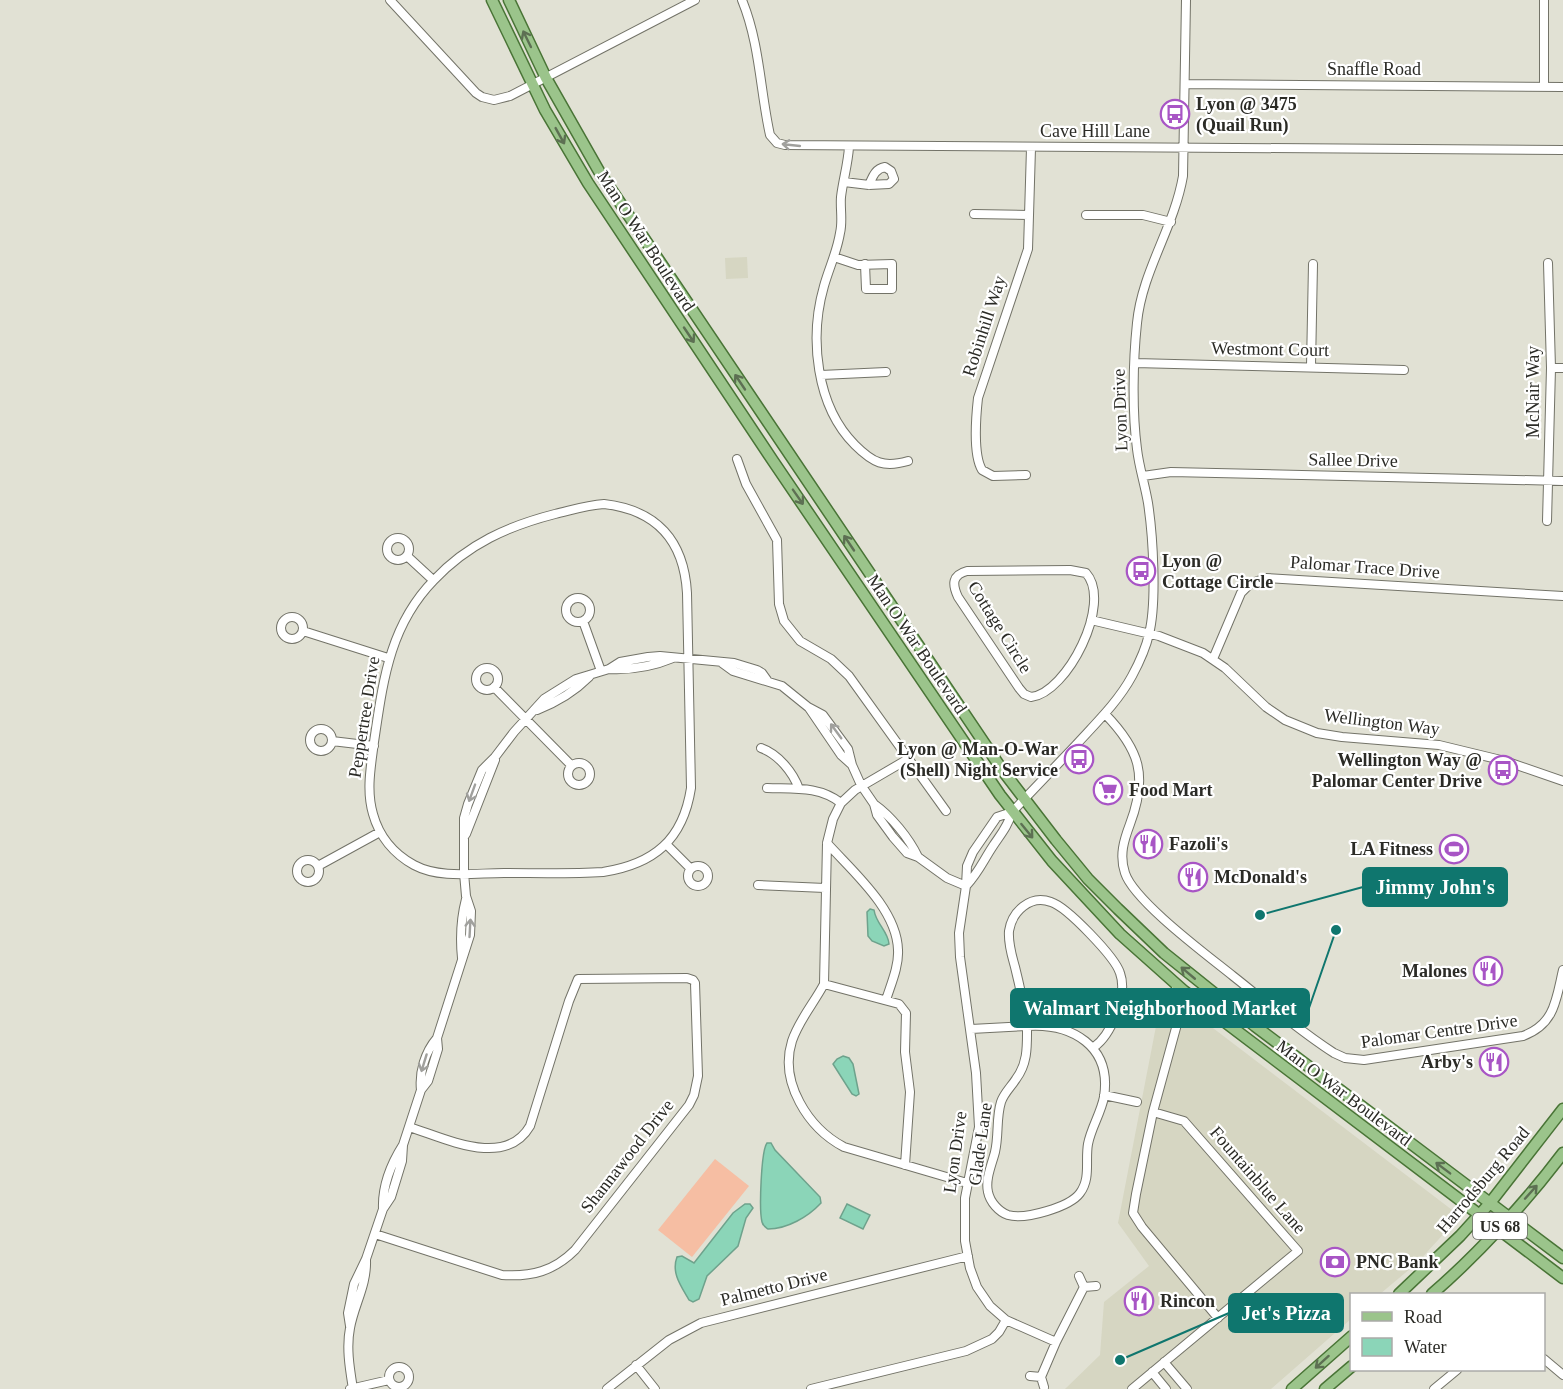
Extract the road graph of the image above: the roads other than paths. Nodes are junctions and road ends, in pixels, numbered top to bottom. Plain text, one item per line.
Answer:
1 (390, 0) edge
2 (492, 0) edge
3 (509, 0) edge
4 (695, 0) edge
5 (741, 0) edge
6 (1186, 0) edge
7 (1544, 0) edge
8 (546, 78) junction
9 (1185, 84) junction
10 (533, 85) junction
11 (1544, 87) junction
12 (1563, 87) edge
13 (849, 147) junction
14 (1031, 148) junction
15 (1184, 148) junction
16 (1563, 150) edge
17 (844, 182) junction
18 (869, 185) dead end
19 (974, 214) dead end
20 (1029, 215) junction
21 (1086, 215) dead end
22 (1171, 222) junction
23 (834, 257) junction
24 (1548, 262) dead end
25 (865, 264) dead end
26 (1313, 264) dead end
27 (1135, 363) junction
28 (1311, 366) junction
29 (1551, 368) junction
30 (1563, 368) edge
31 (1404, 370) dead end
32 (886, 372) dead end
33 (821, 375) junction
34 (737, 459) dead end
35 (908, 461) dead end
36 (1026, 475) dead end
37 (1143, 476) junction
38 (1548, 481) junction
39 (1563, 481) edge
40 (1547, 521) dead end
41 (407, 556) dead end
42 (433, 580) junction
43 (1563, 596) edge
44 (1091, 620) junction
45 (583, 621) dead end
46 (303, 631) dead end
47 (1149, 633) junction
48 (388, 658) junction
49 (688, 659) junction
50 (1213, 659) junction
51 (605, 670) junction
52 (494, 687) dead end
53 (1105, 714) junction
54 (527, 719) junction
55 (332, 741) dead end
56 (374, 746) junction
57 (761, 748) dead end
58 (908, 759) junction
59 (571, 765) dead end
60 (1563, 781) edge
61 (861, 785) junction
62 (767, 788) dead end
63 (800, 789) junction
64 (1024, 800) junction
65 (841, 803) junction
66 (946, 811) dead end
67 (1012, 812) junction
68 (380, 832) junction
69 (827, 843) junction
70 (667, 845) junction
71 (318, 866) dead end
72 (691, 868) dead end
73 (464, 873) junction
74 (758, 885) dead end
75 (966, 886) junction
76 (825, 888) junction
77 (1563, 970) edge
78 (1175, 983) junction
79 (824, 984) junction
80 (886, 1000) junction
81 (1198, 1002) junction
82 (1179, 1017) junction
83 (1027, 1026) junction
84 (971, 1029) junction
85 (1094, 1047) junction
86 (1104, 1095) junction
87 (1137, 1102) dead end
88 (1563, 1109) edge
89 (1153, 1112) junction
90 (409, 1127) junction
91 (1563, 1154) edge
92 (905, 1165) junction
93 (967, 1183) junction
94 (1490, 1203) junction
95 (1478, 1216) junction
96 (1509, 1216) junction
97 (1497, 1229) junction
98 (375, 1234) junction
99 (968, 1256) junction
100 (1563, 1258) edge
101 (1079, 1276) dead end
102 (1563, 1278) edge
103 (1084, 1287) junction
104 (1096, 1287) dead end
105 (1400, 1293) edge
106 (1433, 1293) edge
107 (1218, 1318) junction
108 (1006, 1320) junction
109 (1350, 1338) edge
110 (1056, 1342) junction
111 (1545, 1360) edge
112 (1164, 1362) junction
113 (636, 1365) junction
114 (1350, 1368) edge
115 (1456, 1371) edge
116 (1152, 1372) junction
117 (1563, 1375) edge
118 (1030, 1376) dead end
119 (1041, 1377) junction
120 (389, 1380) dead end
121 (1044, 1387) dead end
122 (352, 1389) edge
123 (607, 1389) edge
124 (655, 1389) edge
125 (811, 1389) edge
126 (1132, 1389) edge
127 (1166, 1389) edge
128 (1187, 1389) edge
129 (1292, 1389) edge
130 (1325, 1389) edge
131 (1434, 1389) edge

1 - 10 street
2 - 10 main road, Man O War Boulevard
8 -> 3 main road, Man O War Boulevard
4 - 8 street
13 -> 5 street, Cave Hill Lane
6 - 9 street, Lyon Drive
7 - 11 street
8 - 10 street
64 -> 8 main road, Man O War Boulevard
9 - 11 street, Snaffle Road
9 - 15 street, Lyon Drive
10 -> 67 main road, Man O War Boulevard
11 - 12 street, Snaffle Road
13 - 14 street, Cave Hill Lane
13 - 17 street
14 - 15 street, Cave Hill Lane
14 - 20 street, Robinhill Way
15 - 16 street, Cave Hill Lane
15 - 22 street, Lyon Drive
17 - 18 street
17 - 23 street
19 - 20 street
20 - 36 street, Robinhill Way
21 - 22 street
22 - 27 street, Lyon Drive
23 - 25 street
23 - 33 street
24 - 29 street, McNair Way
26 - 28 street
27 - 28 street, Westmont Court
27 - 37 street, Lyon Drive
28 - 31 street, Westmont Court
29 - 30 street
29 - 38 street, McNair Way
32 - 33 street
33 - 35 street
34 - 58 street
37 - 38 street, Sallee Drive
37 - 47 street, Lyon Drive
38 - 39 street, Sallee Drive
38 - 40 street, McNair Way
41 - 42 street
42 - 48 street, Peppertree Drive
42 - 49 street, Peppertree Drive
43 - 50 street, Palomar Trace Drive
44 - 44 street, Cottage Circle
44 - 47 street
45 - 51 street
46 - 48 street
47 - 50 street, Wellington Way
47 - 53 street, Lyon Drive
48 - 56 street, Peppertree Drive
49 - 51 street
49 - 61 street
49 - 70 street, Peppertree Drive
50 - 60 street, Wellington Way
51 - 54 street
52 - 54 street
53 - 64 street, Lyon Drive
53 - 77 street, Palomar Centre Drive
54 - 59 street
54 - 73 street
55 - 56 street
56 - 68 street, Peppertree Drive
57 - 63 street
58 - 61 street
58 - 66 street
61 - 65 street
61 - 75 street
62 - 63 street
63 - 65 street
64 - 67 street, Lyon Drive
94 -> 64 main road, Man O War Boulevard
65 - 69 street
67 - 75 street, Lyon Drive
67 - 75 street, Lyon Drive
67 -> 78 main road, Man O War Boulevard
68 - 71 street
68 - 73 street, Peppertree Drive
69 - 76 street
69 - 80 street
70 - 72 street
70 - 73 street, Peppertree Drive
73 - 90 street
74 - 76 street
75 - 84 street, Lyon Drive
76 - 79 street
78 - 81 main road, Man O War Boulevard
78 - 82 street
79 - 80 street
79 - 92 street
80 - 92 street
81 - 82 street
81 - 95 main road, Man O War Boulevard
82 - 89 street
83 - 84 street
83 - 85 street
83 - 85 street
83 - 86 street, Glade Lane
84 - 93 street, Lyon Drive
85 - 86 street, Glade Lane
86 - 87 street
88 - 94 main road, Harrodsburg Road / US 68
89 - 107 street
89 - 107 street, Fountainblue Lane
90 - 98 street
90 - 98 street, Shannawood Drive
96 -> 91 main road, US 68
92 - 93 street
93 - 99 street, Lyon Drive
94 - 95 main road, Harrodsburg Road / US 68
94 - 96 main road, Man O War Boulevard
95 - 97 main road, Man O War Boulevard
95 - 105 main road, Harrodsburg Road / US 68
96 - 97 main road, US 68
96 - 100 main road, Man O War Boulevard
97 - 102 main road, Man O War Boulevard
97 - 106 main road, US 68
98 - 122 street
99 - 108 street, Lyon Drive
99 - 113 street, Palmetto Drive
101 - 103 street
103 - 104 street
103 - 110 street
107 - 112 street, Fountainblue Lane
108 - 110 street, Lyon Drive
108 - 125 street
109 -> 129 main road
110 - 119 street
111 - 117 street
112 - 116 street, Fountainblue Lane
112 - 128 street
113 - 123 street, Palmetto Drive
113 - 124 street
114 - 130 main road
115 - 131 street
116 - 126 street, Fountainblue Lane
116 - 127 street
118 - 119 street
119 - 121 street
120 - 122 street

